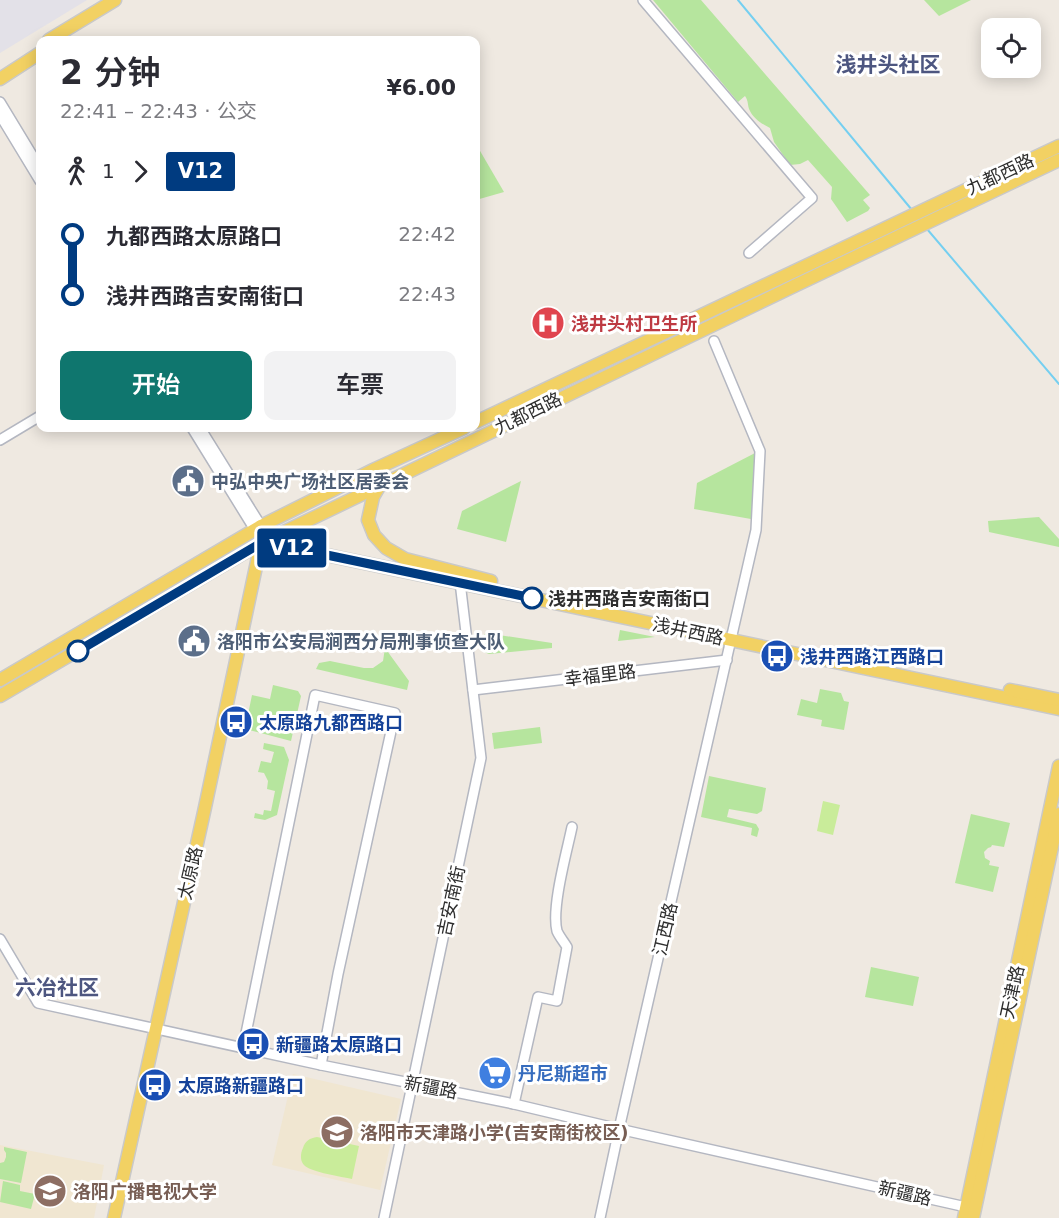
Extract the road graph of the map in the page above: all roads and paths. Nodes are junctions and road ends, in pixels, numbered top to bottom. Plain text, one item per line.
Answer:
1 (115, 0) edge
2 (126, 0) edge
3 (643, 0) edge
4 (56, 36) edge
5 (68, 36) edge
6 (36, 48) edge
7 (36, 56) edge
8 (0, 71) edge
9 (0, 79) edge
10 (0, 102) edge
11 (0, 115) edge
12 (1059, 146) edge
13 (1059, 160) edge
14 (36, 161) edge
15 (36, 174) edge
16 (748, 253) dead end
17 (714, 341) dead end
18 (36, 418) edge
19 (480, 420) edge
20 (195, 432) edge
21 (202, 432) edge
22 (455, 432) edge
23 (0, 440) edge
24 (380, 484) junction
25 (258, 528) junction
26 (261, 543) junction
27 (460, 582) junction
28 (733, 636) junction
29 (727, 660) junction
30 (0, 680) edge
31 (472, 690) junction
32 (0, 696) edge
33 (1059, 700) edge
34 (1059, 709) edge
35 (1059, 766) edge
36 (1059, 814) edge
37 (572, 827) dead end
38 (0, 939) edge
39 (155, 1029) junction
40 (243, 1048) junction
41 (321, 1065) junction
42 (413, 1083) junction
43 (514, 1104) junction
44 (619, 1129) junction
45 (967, 1214) edge
46 (114, 1218) edge
47 (384, 1218) edge
48 (600, 1218) edge

1 - 4 main road
2 - 5 main road
3 - 16 street
6 - 8 main road
7 - 9 main road
10 - 14 street
11 - 15 street
12 - 19 main road, 九都西路
13 - 24 main road, 九都西路
17 - 28 street, 江西路
18 - 23 street
20 - 25 street
21 - 25 street
22 - 25 main road
24 - 26 main road, 九都西路
24 - 28 main road, 浅井西路
25 - 26 main road, 太原路
25 - 30 main road
26 - 27 main road, 浅井西路
26 - 32 main road, 九都西路
26 - 39 main road, 太原路
27 - 28 main road, 浅井西路
27 - 31 street, 吉安南街
28 - 29 street, 江西路
28 - 33 main road, 浅井西路
28 - 34 main road, 浅井西路
29 - 31 street, 幸福里路
29 - 44 street, 江西路
31 - 42 street, 吉安南街
35 - 45 main road, 天津路
36 - 45 main road, 天津路
37 - 43 street
38 - 39 street, 新疆路
39 - 40 street, 新疆路
39 - 46 main road, 太原路
40 - 41 street, 新疆路
40 - 41 street
41 - 42 street, 新疆路
42 - 43 street, 新疆路
42 - 47 street, 吉安南街
43 - 44 street, 新疆路
44 - 45 street, 新疆路
44 - 48 street, 江西路

